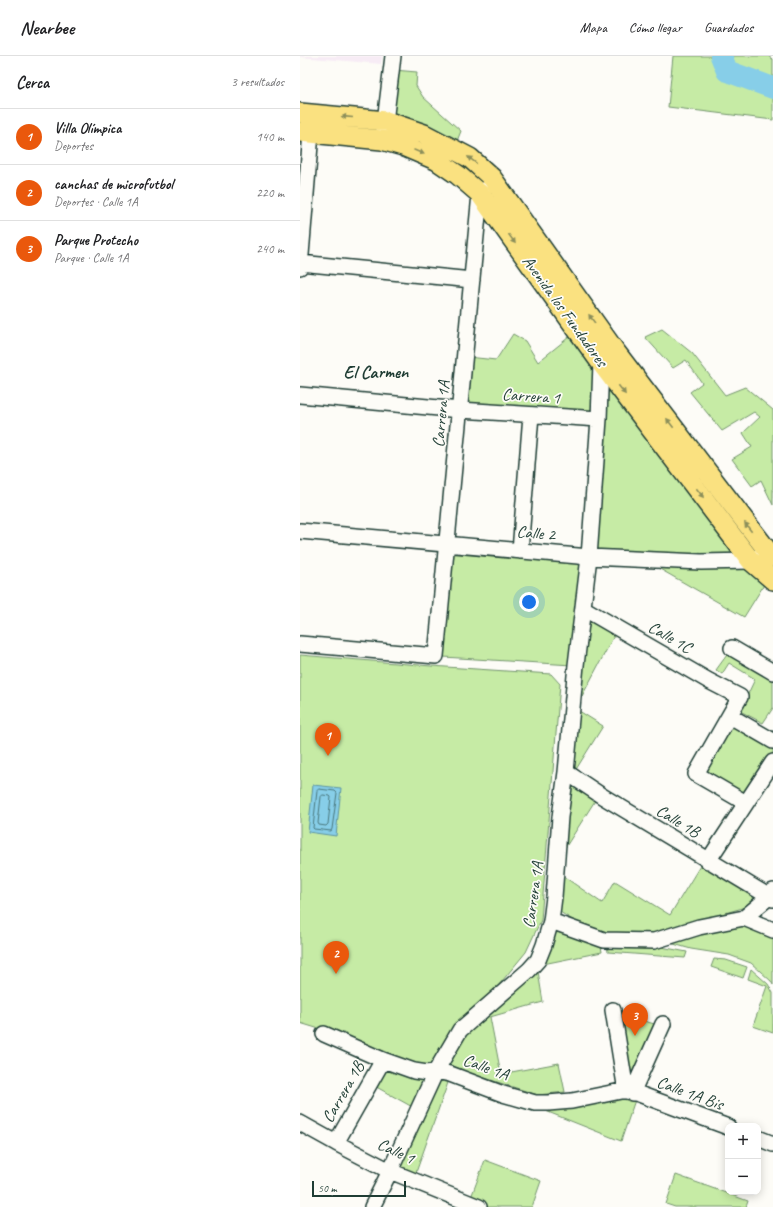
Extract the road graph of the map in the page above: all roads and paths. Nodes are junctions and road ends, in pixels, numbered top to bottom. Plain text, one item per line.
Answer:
1 (393, 56) edge
2 (300, 113) edge
3 (386, 121) junction
4 (306, 133) edge
5 (382, 140) junction
6 (492, 178) junction
7 (480, 194) junction
8 (300, 263) edge
9 (300, 267) edge
10 (472, 280) junction
11 (602, 363) junction
12 (300, 395) edge
13 (460, 410) junction
14 (531, 415) junction
15 (599, 419) junction
16 (300, 531) edge
17 (448, 544) junction
18 (520, 551) junction
19 (770, 554) edge
20 (589, 557) junction
21 (751, 561) junction
22 (773, 580) edge
23 (583, 608) junction
24 (300, 644) edge
25 (732, 648) dead end
26 (773, 672) edge
27 (730, 716) junction
28 (771, 734) edge
29 (773, 762) edge
30 (566, 772) junction
31 (746, 803) junction
32 (708, 861) junction
33 (772, 896) edge
34 (744, 918) junction
35 (551, 920) junction
36 (773, 930) edge
37 (613, 1010) dead end
38 (663, 1024) dead end
39 (324, 1034) dead end
40 (383, 1060) junction
41 (436, 1071) junction
42 (633, 1093) junction
43 (300, 1123) edge
44 (725, 1126) edge
45 (761, 1139) edge
46 (336, 1143) junction
47 (773, 1144) edge
48 (390, 1171) junction
49 (372, 1207) edge
50 (479, 1207) edge

1 - 3 street
3 -> 2 main road, Avenida los Fundadores
3 - 5 street
6 -> 3 main road, Avenida los Fundadores
4 - 5 main road, Avenida los Fundadores
4 - 8 street
5 -> 7 main road, Avenida los Fundadores
6 - 7 street
19 -> 6 main road, Avenida los Fundadores
7 - 10 street, Carrera 1A
7 -> 11 main road, Avenida los Fundadores
8 - 9 street
8 - 10 street
10 - 13 street, Carrera 1A
11 - 15 street
11 -> 21 main road, Avenida los Fundadores
12 - 13 street, Carrera 1
13 - 14 street, Carrera 1
13 - 17 street, Carrera 1A
14 - 15 street, Carrera 1
14 - 18 street
15 - 20 street
16 - 17 street, Calle 2
17 - 18 street, Calle 2
17 - 24 street, Carrera 1A
18 - 20 street, Calle 2
19 - 21 street
20 - 21 street, Calle 2
20 - 23 street, Carrera 1A
21 - 22 main road, Avenida los Fundadores
23 - 27 street, Calle 1C
23 - 30 street, Carrera 1A
25 - 26 street
27 - 28 street
27 - 31 street
29 - 31 street
30 - 32 street, Calle 1B
30 - 35 street, Carrera 1A
31 - 32 street
32 - 33 street, Calle 1B
33 - 34 street
34 - 35 street
34 - 36 street
35 - 41 street, Carrera 1A
37 - 42 street
38 - 42 street
39 - 40 street, Calle 1A
40 - 41 street, Calle 1A
40 - 46 street, Carrera 1B
41 - 42 street, Calle 1A
41 - 48 street, Carrera 1A
42 - 44 street, Calle 1A Bis
43 - 46 street, Calle 1
45 - 47 street
46 - 48 street, Calle 1
48 - 49 street, Carrera 1A
48 - 50 street, Calle 1

